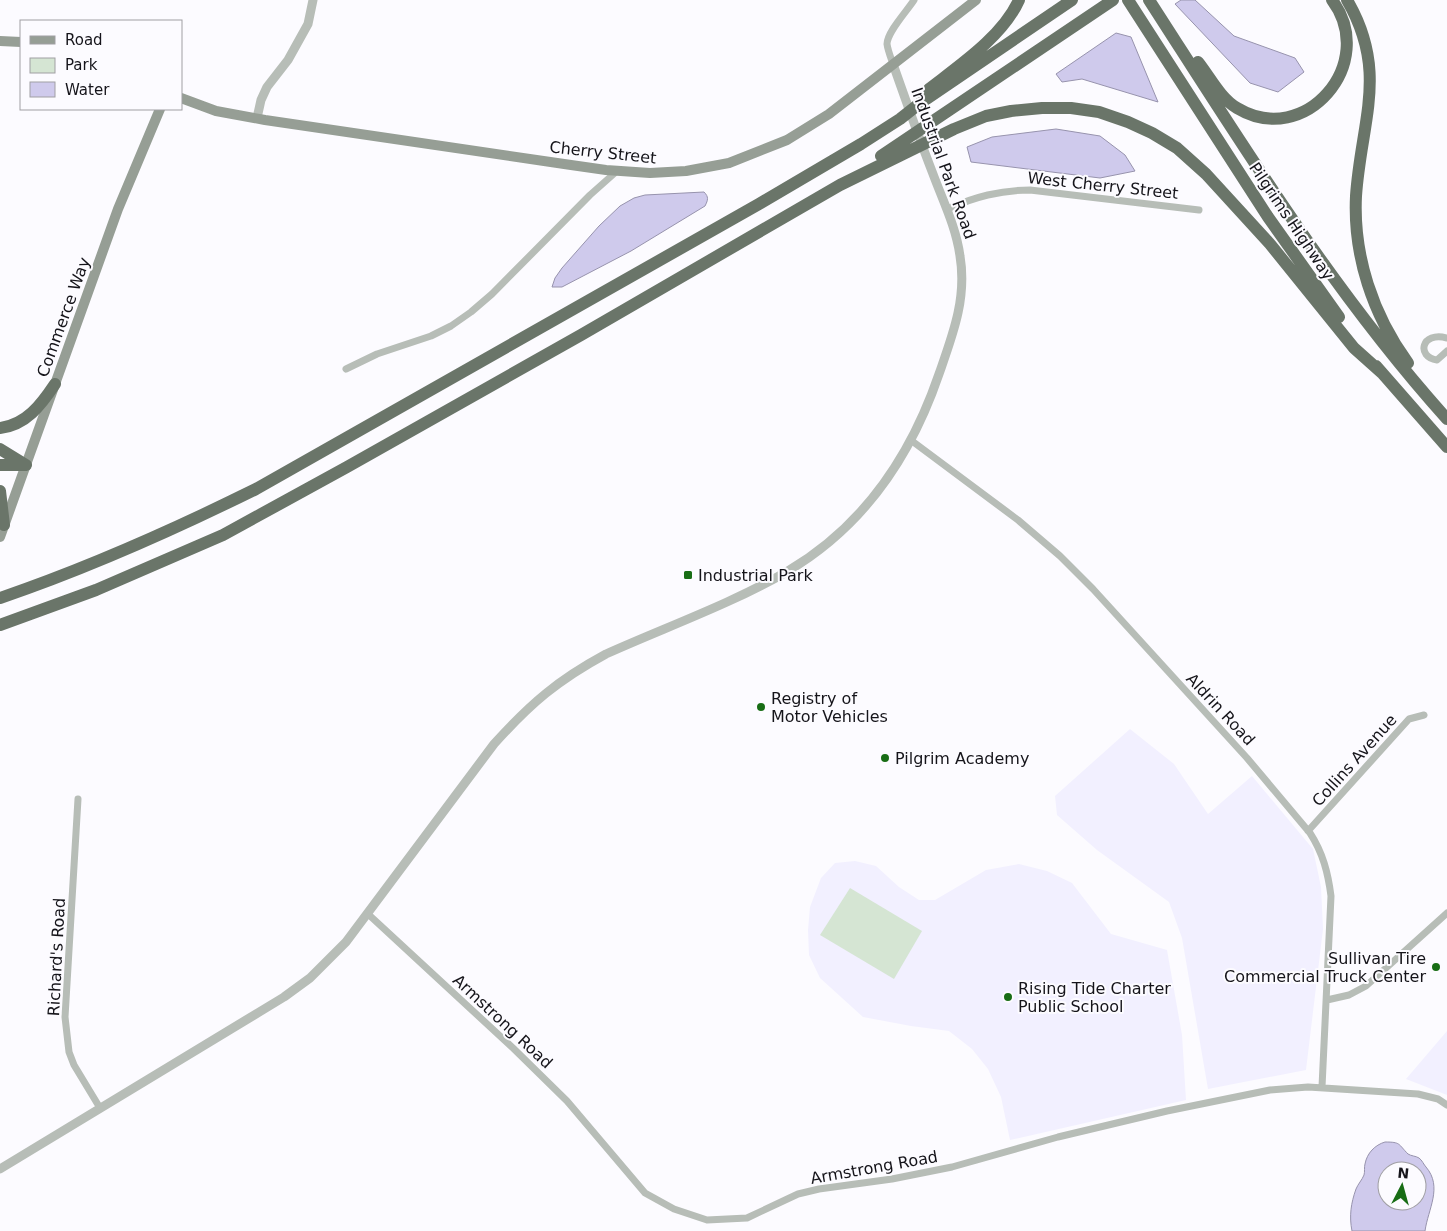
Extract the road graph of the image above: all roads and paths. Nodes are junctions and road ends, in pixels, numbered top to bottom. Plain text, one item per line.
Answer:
1 (313, 0) edge
2 (914, 0) edge
3 (976, 0) edge
4 (1019, 0) edge
5 (1072, 0) edge
6 (1128, 0) edge
7 (1149, 0) edge
8 (1332, 0) edge
9 (1347, 0) edge
10 (1112, 1) edge
11 (0, 41) edge
12 (20, 42) edge
13 (1177, 43) junction
14 (893, 64) junction
15 (182, 98) edge
16 (918, 101) junction
17 (160, 110) edge
18 (257, 118) junction
19 (909, 144) junction
20 (616, 171) junction
21 (947, 209) junction
22 (1199, 210) dead end
23 (1447, 338) edge
24 (1447, 351) edge
25 (346, 368) dead end
26 (1382, 373) junction
27 (55, 384) junction
28 (1423, 392) junction
29 (1447, 419) edge
30 (0, 428) edge
31 (912, 441) junction
32 (0, 448) edge
33 (1447, 448) edge
34 (0, 465) edge
35 (26, 465) junction
36 (0, 491) edge
37 (2, 531) edge
38 (0, 598) edge
39 (0, 625) edge
40 (1424, 715) dead end
41 (78, 799) dead end
42 (1308, 831) junction
43 (1447, 913) edge
44 (368, 914) junction
45 (1327, 1000) junction
46 (1322, 1087) junction
47 (1447, 1105) edge
48 (100, 1108) junction
49 (0, 1169) edge

1 - 18 street
2 - 14 street
3 - 14 main road, Cherry Street
4 - 16 highway
5 - 16 highway
6 - 26 highway, Pilgrims Highway
7 - 13 highway, Pilgrims Highway
8 - 13 highway
9 - 28 highway
10 - 19 highway
11 - 12 main road
13 - 28 highway, Pilgrims Highway
14 - 20 main road, Cherry Street
14 - 21 street, Industrial Park Road
15 - 18 main road, Cherry Street
16 - 38 highway
17 - 27 main road, Commerce Way
18 - 20 main road, Cherry Street
19 - 26 highway
19 - 39 highway
20 - 25 street
21 - 22 street, West Cherry Street
21 - 31 street, Industrial Park Road
23 - 24 street
26 - 33 highway, Pilgrims Highway
27 - 30 highway
27 - 35 main road, Commerce Way
28 - 29 highway, Pilgrims Highway
31 - 42 street, Aldrin Road
31 - 44 street, Industrial Park Road
32 - 35 highway
34 - 35 highway
35 - 37 main road, Commerce Way
36 - 37 highway
40 - 42 street, Collins Avenue
41 - 48 street, Richard's Road
42 - 45 street, Aldrin Road
43 - 45 street
44 - 46 street, Armstrong Road
44 - 48 street, Industrial Park Road
45 - 46 street, Aldrin Road
46 - 47 street, Armstrong Road
48 - 49 street, Industrial Park Road

